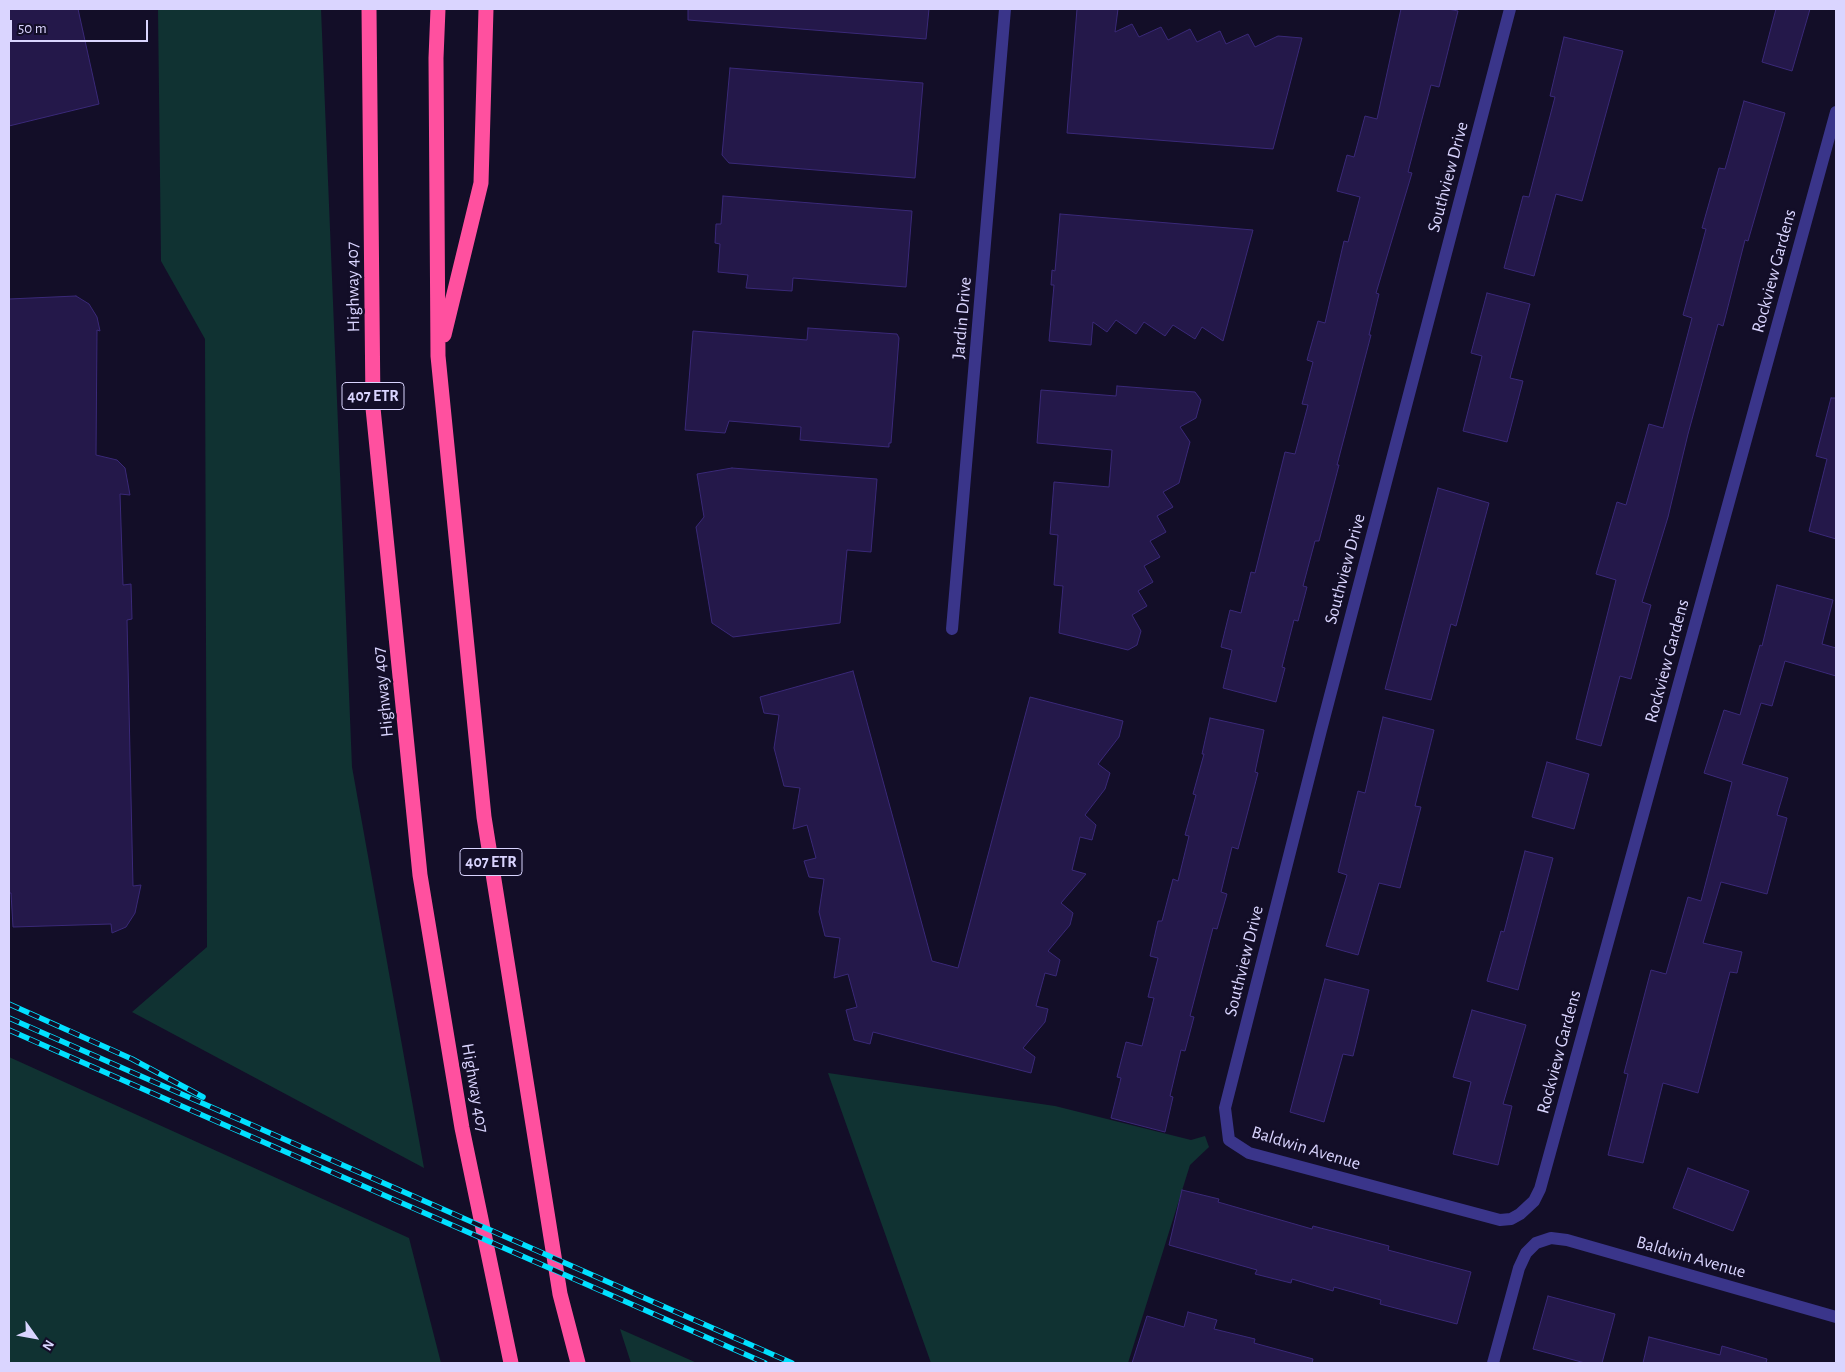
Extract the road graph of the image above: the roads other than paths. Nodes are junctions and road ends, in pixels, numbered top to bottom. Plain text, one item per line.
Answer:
1 (369, 9) edge
2 (438, 9) edge
3 (486, 9) edge
4 (1005, 9) edge
5 (1510, 9) edge
6 (1836, 112) edge
7 (438, 356) junction
8 (952, 629) dead end
9 (1229, 1140) joint
10 (1520, 1214) joint
11 (1836, 1317) edge
12 (511, 1363) edge
13 (578, 1363) edge
14 (1493, 1363) edge

1 - 12 highway, Highway 407 / 407 ETR
2 - 7 highway, 407 ETR
3 - 7 highway
4 - 8 street, Jardin Drive
5 - 9 street, Southview Drive
6 - 10 street, Rockview Gardens
7 - 13 highway, 407 ETR
9 - 10 street, Baldwin Avenue
11 - 14 street, Baldwin Avenue

